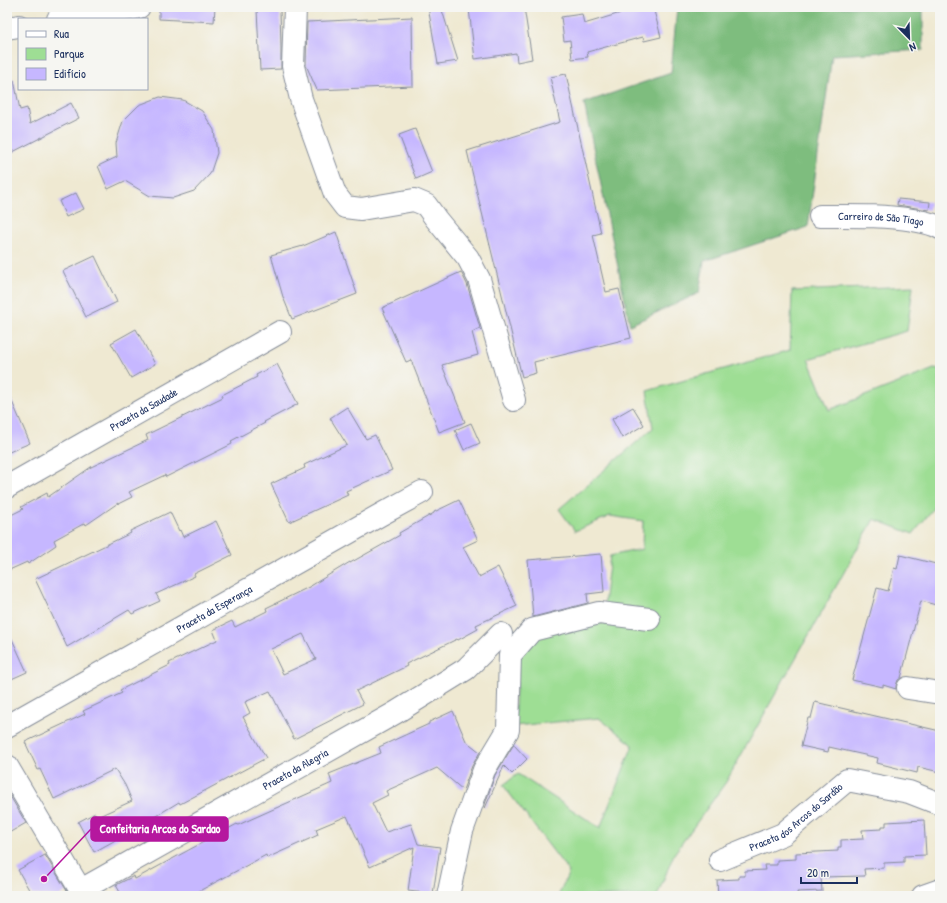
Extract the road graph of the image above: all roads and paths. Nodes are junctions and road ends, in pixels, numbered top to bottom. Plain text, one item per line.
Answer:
1 (139, 7) edge
2 (295, 7) edge
3 (65, 18) edge
4 (18, 26) edge
5 (7, 28) edge
6 (820, 216) dead end
7 (940, 228) edge
8 (280, 332) dead end
9 (514, 400) dead end
10 (7, 488) edge
11 (422, 492) dead end
12 (649, 619) dead end
13 (501, 634) dead end
14 (908, 688) dead end
15 (940, 693) edge
16 (7, 726) edge
17 (7, 766) edge
18 (940, 804) edge
19 (720, 860) dead end
20 (940, 890) edge
21 (82, 893) edge
22 (448, 896) edge
23 (923, 896) edge

1 - 3 street
2 - 9 street
4 - 5 street
6 - 7 street, Carreiro de São Tiago
8 - 10 street, Praceta da Saudade
11 - 16 street, Praceta da Esperança
12 - 22 street
13 - 21 street, Praceta da Alegria
14 - 15 street
17 - 21 street
18 - 19 street, Praceta dos Arcos do Sardão
20 - 23 street

